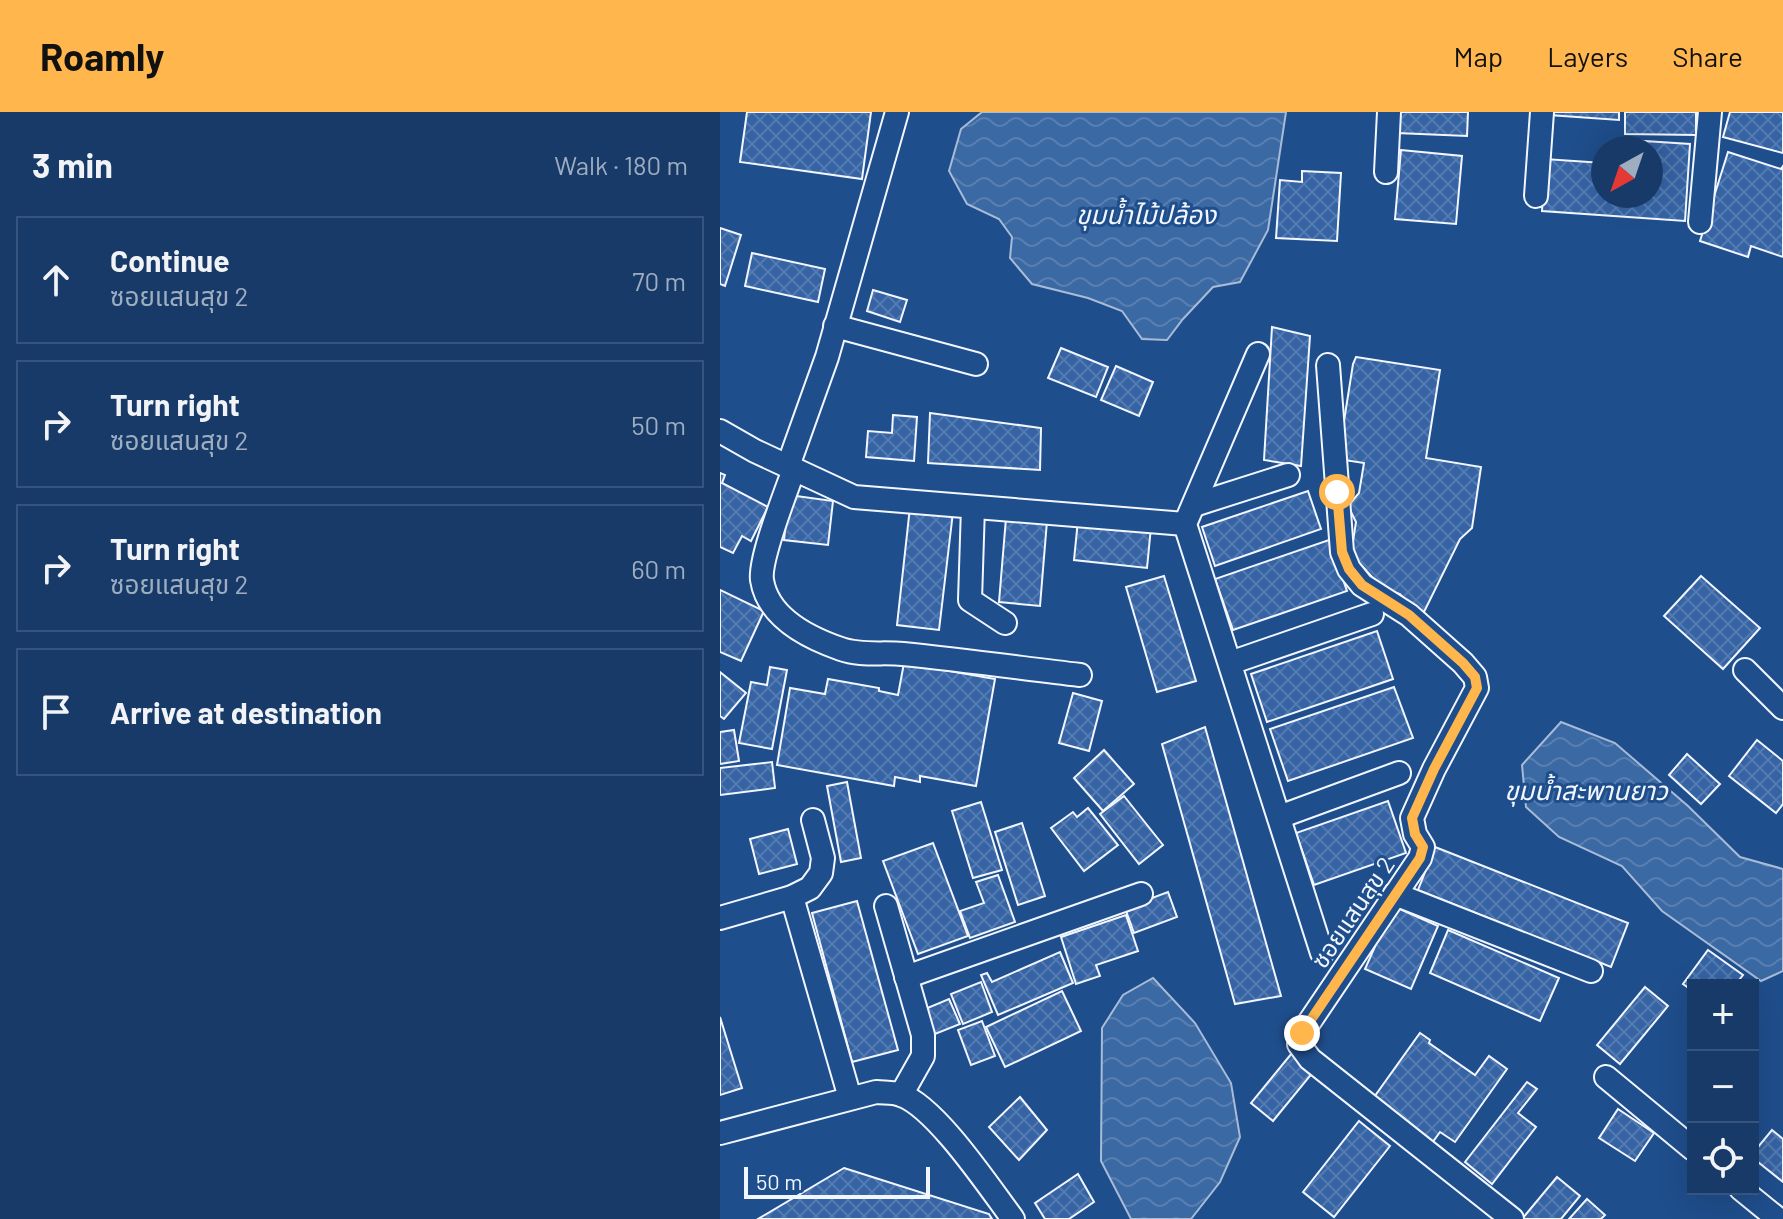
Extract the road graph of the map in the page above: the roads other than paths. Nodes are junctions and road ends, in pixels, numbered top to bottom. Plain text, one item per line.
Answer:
1 (897, 112) edge
2 (1389, 112) edge
3 (1542, 112) edge
4 (1710, 112) edge
5 (1386, 172) dead end
6 (1536, 196) dead end
7 (1700, 222) dead end
8 (835, 326) junction
9 (1258, 354) dead end
10 (976, 364) dead end
11 (1328, 365) dead end
12 (720, 431) edge
13 (791, 468) junction
14 (1288, 475) dead end
15 (973, 507) junction
16 (1190, 515) junction
17 (1372, 614) dead end
18 (1005, 623) dead end
19 (1230, 663) junction
20 (1745, 670) dead end
21 (1080, 675) dead end
22 (1783, 708) edge
23 (1399, 773) dead end
24 (1279, 817) junction
25 (813, 820) dead end
26 (1141, 894) dead end
27 (1395, 894) junction
28 (792, 897) junction
29 (886, 906) dead end
30 (720, 918) edge
31 (1322, 953) dead end
32 (1591, 971) dead end
33 (906, 977) junction
34 (1606, 1077) dead end
35 (901, 1095) junction
36 (850, 1098) junction
37 (720, 1133) edge
38 (1687, 1144) edge
39 (1748, 1195) edge
40 (1013, 1219) edge
41 (1512, 1219) edge
42 (1778, 1219) edge

1 - 8 street
2 - 5 street
3 - 6 street
4 - 7 street
8 - 10 street
8 - 13 street
9 - 16 street
11 - 27 street, ซอยแสนสุข 2
12 - 13 street
13 - 15 street
13 - 21 street
14 - 16 street
15 - 16 street
15 - 18 street
16 - 19 street
17 - 19 street
19 - 24 street
20 - 22 street
23 - 24 street
24 - 31 street
25 - 28 street
26 - 33 street
27 - 32 street
27 - 41 street, ซอยแสนสุข 2
28 - 30 street
28 - 36 street
29 - 33 street
33 - 35 street
34 - 38 street
35 - 36 street
35 - 40 street
36 - 37 street
39 - 42 street

